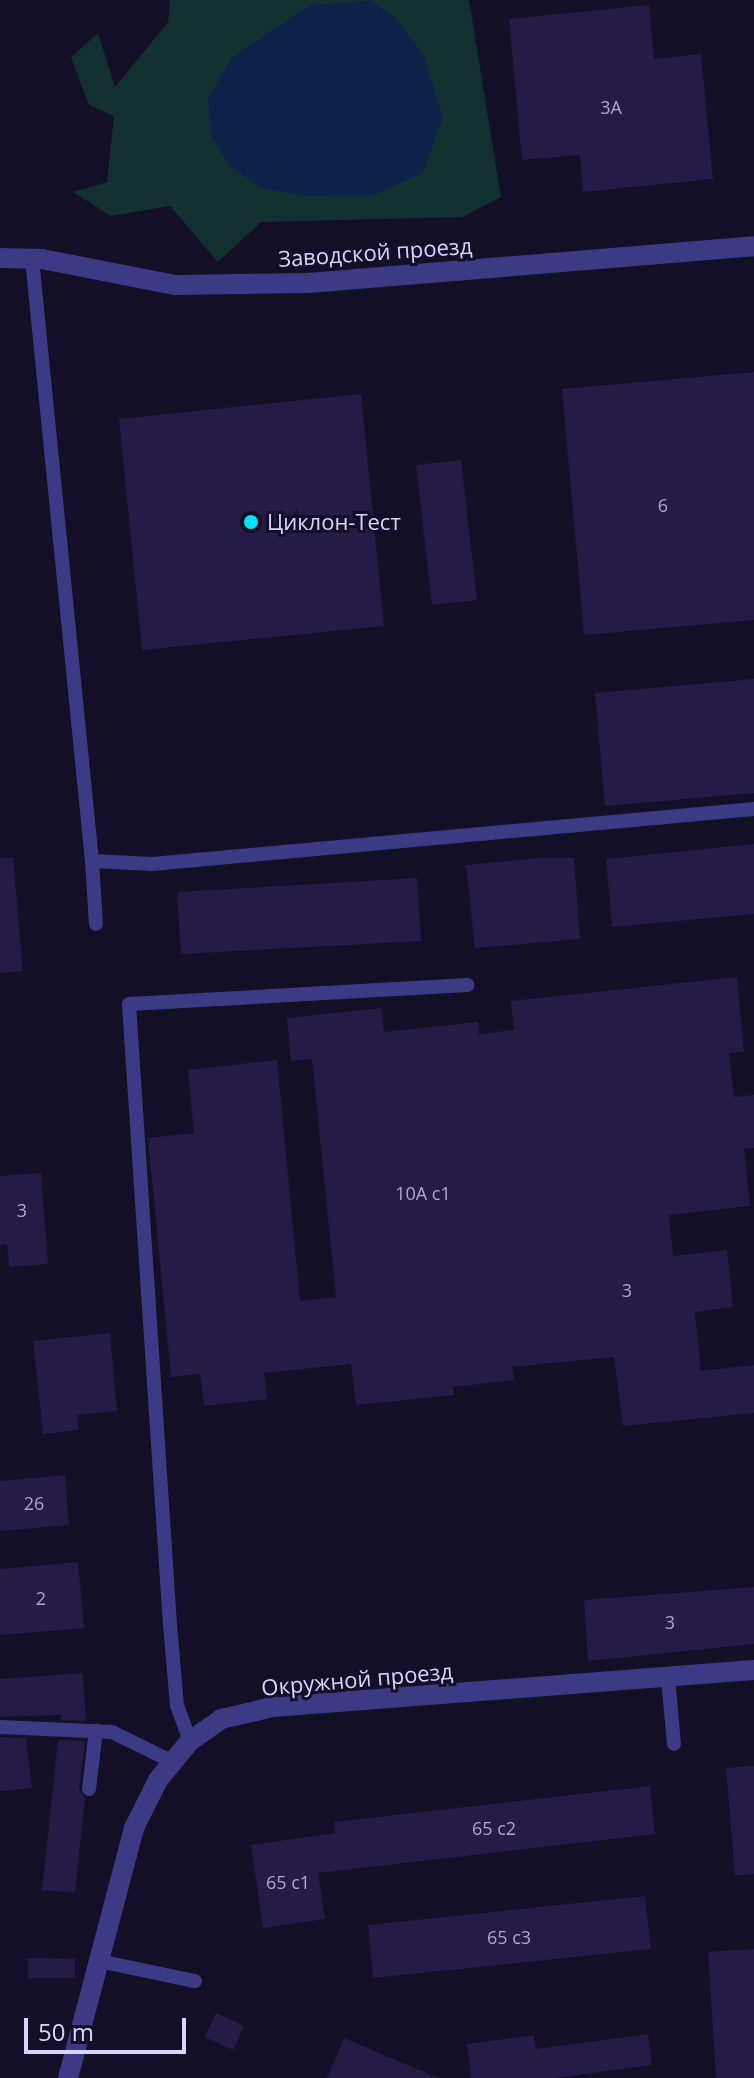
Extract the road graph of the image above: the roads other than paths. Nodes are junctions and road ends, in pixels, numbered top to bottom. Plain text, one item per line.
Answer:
1 (754, 246) edge
2 (0, 258) edge
3 (32, 259) junction
4 (754, 809) edge
5 (92, 861) junction
6 (96, 924) dead end
7 (467, 985) dead end
8 (754, 1670) edge
9 (668, 1678) junction
10 (0, 1727) edge
11 (96, 1730) junction
12 (190, 1741) junction
13 (674, 1744) dead end
14 (173, 1762) junction
15 (89, 1789) dead end
16 (99, 1961) junction
17 (195, 1981) dead end
18 (68, 2078) edge

1 - 3 street, Заводской проезд
2 - 3 street, Заводской проезд
3 - 5 lane
4 - 5 lane
5 - 6 lane
7 - 12 lane
8 - 9 street, Окружной проезд
9 - 12 street, Окружной проезд
9 - 13 lane
10 - 11 lane
11 - 14 lane
11 - 15 lane
12 - 14 street, Окружной проезд
14 - 16 street, Окружной проезд
16 - 17 lane
16 - 18 street, Окружной проезд

